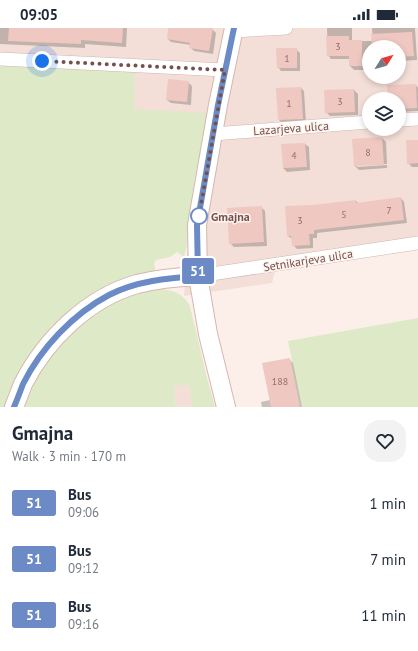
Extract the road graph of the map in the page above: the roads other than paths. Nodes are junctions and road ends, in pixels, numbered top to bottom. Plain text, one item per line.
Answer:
1 (286, 28) edge
2 (234, 29) edge
3 (0, 59) edge
4 (225, 70) junction
5 (418, 119) edge
6 (406, 120) edge
7 (362, 123) edge
8 (213, 134) junction
9 (418, 243) edge
10 (198, 276) junction
11 (14, 407) edge
12 (226, 407) edge

1 - 2 street
2 - 4 street
3 - 4 street
4 - 8 street
5 - 6 street
7 - 8 street, Lazarjeva ulica
8 - 10 street
9 - 10 street, Setnikarjeva ulica
10 - 11 street
10 - 12 street

